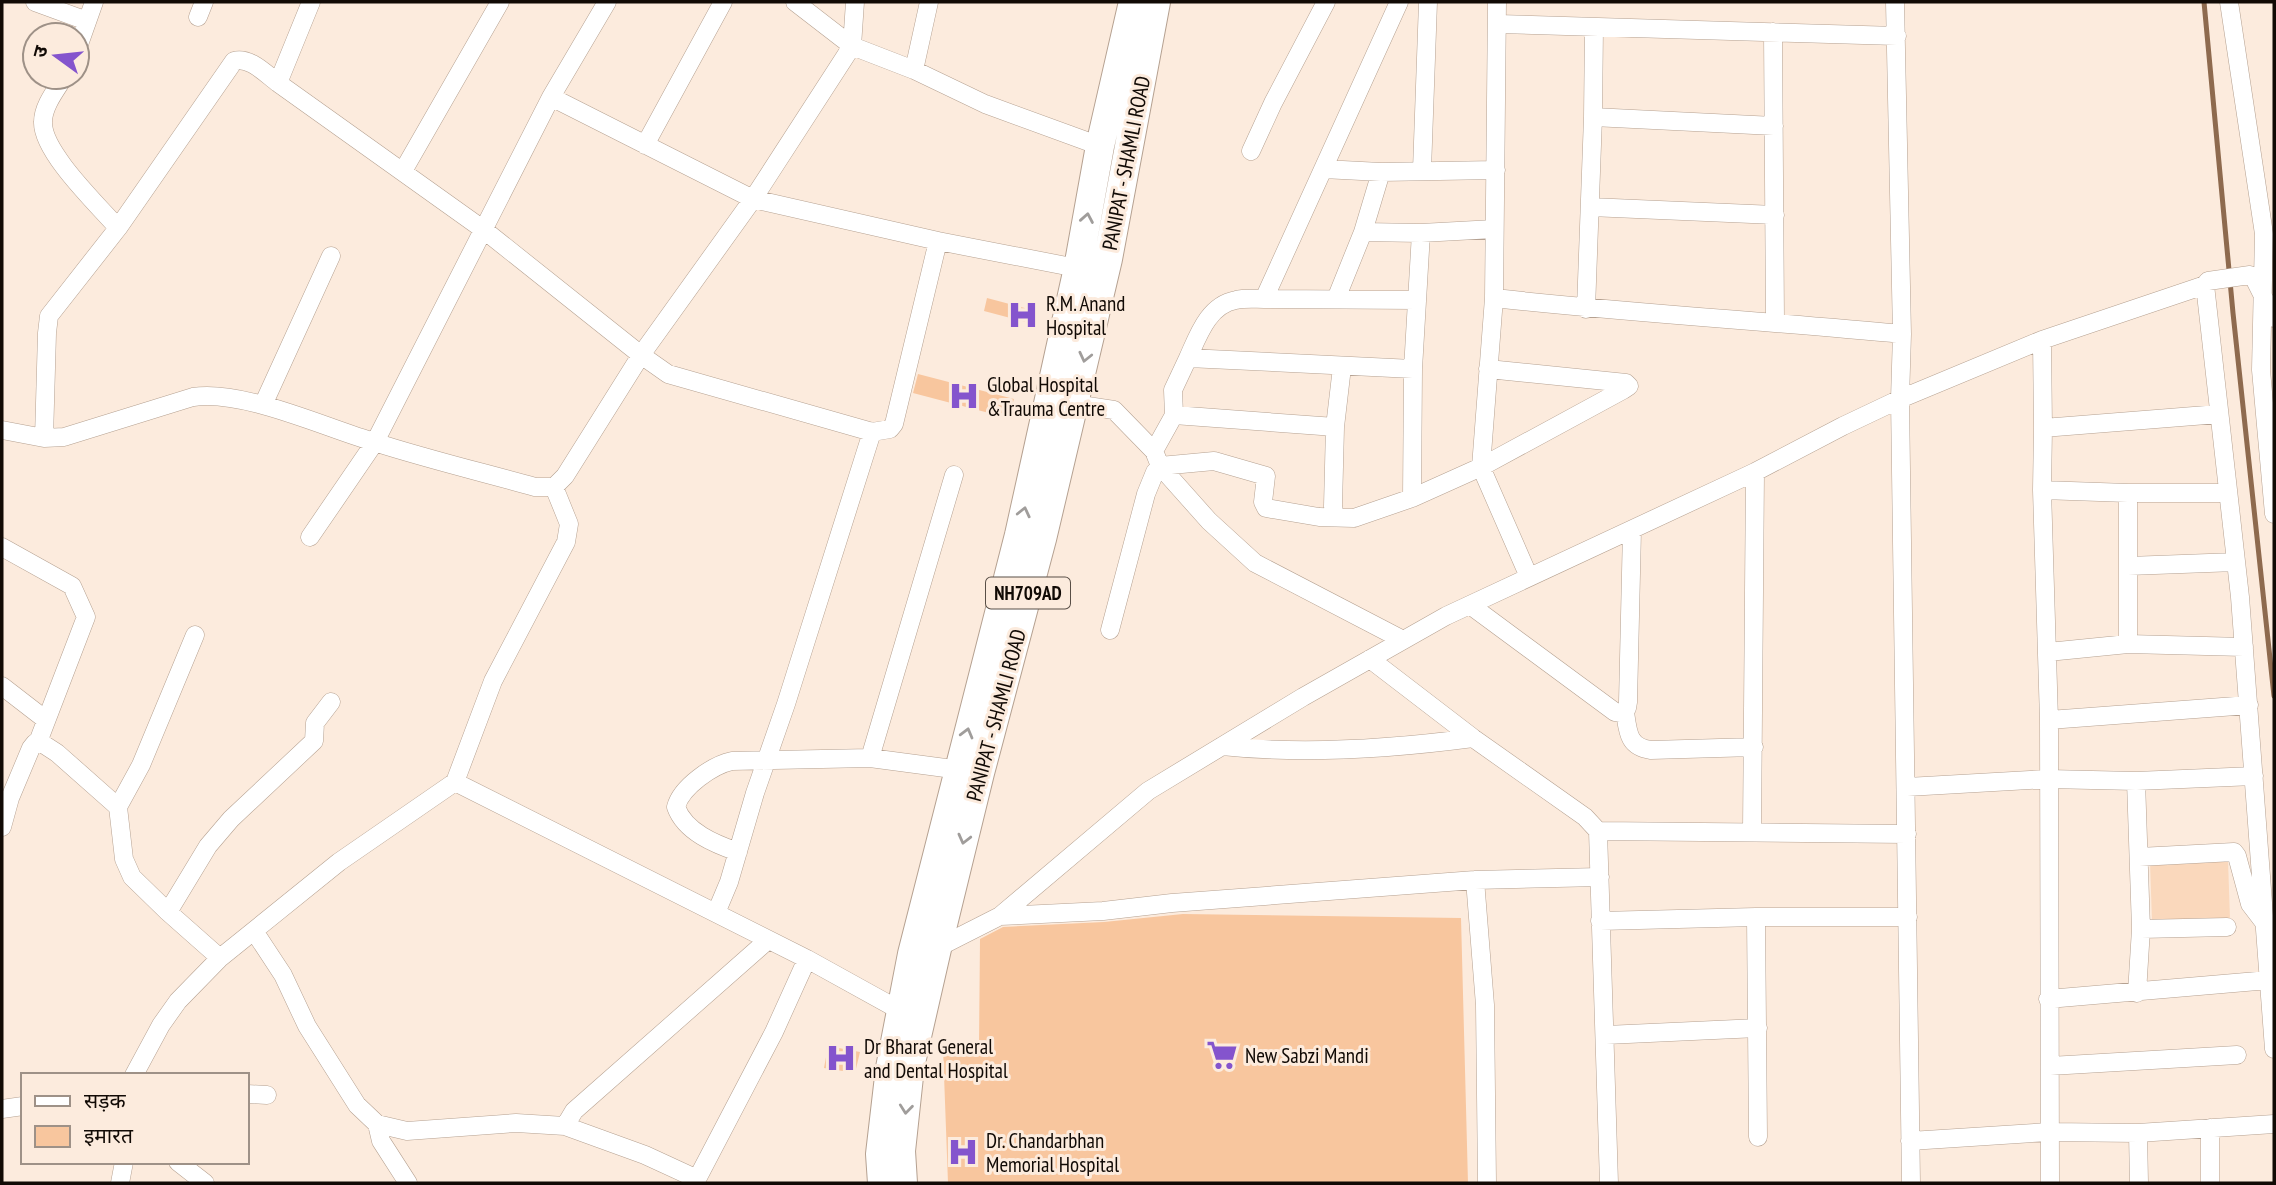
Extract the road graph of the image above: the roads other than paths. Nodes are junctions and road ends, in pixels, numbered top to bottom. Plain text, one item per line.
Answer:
1 (35, 2) edge
2 (93, 2) edge
3 (311, 2) edge
4 (500, 2) edge
5 (607, 2) edge
6 (723, 2) edge
7 (795, 2) edge
8 (855, 2) edge
9 (929, 2) edge
10 (1133, 2) edge
11 (1156, 2) edge
12 (1326, 2) edge
13 (1398, 2) edge
14 (1428, 2) edge
15 (1497, 2) edge
16 (1895, 2) edge
17 (2229, 2) edge
18 (87, 21) joint
19 (1498, 24) junction
20 (1594, 27) junction
21 (1773, 32) junction
22 (1897, 36) junction
23 (852, 46) junction
24 (914, 70) junction
25 (278, 83) junction
26 (57, 91) edge
27 (551, 97) junction
28 (1593, 117) junction
29 (1774, 125) junction
30 (645, 145) junction
31 (1100, 146) junction
32 (1251, 151) dead end
33 (1323, 169) junction
34 (1422, 170) junction
35 (1496, 170) junction
36 (403, 171) junction
37 (1381, 172) junction
38 (753, 199) junction
39 (1590, 207) junction
40 (1775, 215) junction
41 (118, 229) junction
42 (1494, 229) junction
43 (484, 230) junction
44 (1363, 232) junction
45 (1421, 233) junction
46 (937, 241) junction
47 (331, 256) dead end
48 (1091, 271) junction
49 (2206, 283) junction
50 (2263, 295) junction
51 (1493, 298) junction
52 (1264, 299) junction
53 (1336, 299) junction
54 (1417, 300) junction
55 (1586, 309) junction
56 (2274, 318) edge
57 (1775, 322) junction
58 (1902, 334) junction
59 (2042, 341) junction
60 (641, 355) junction
61 (1188, 358) junction
62 (1342, 367) junction
63 (1413, 369) junction
64 (1488, 369) junction
65 (1900, 399) junction
66 (1074, 404) junction
67 (263, 405) junction
68 (2219, 414) junction
69 (1174, 415) junction
70 (1335, 426) junction
71 (2043, 428) junction
72 (2, 430) edge
73 (872, 432) junction
74 (44, 438) junction
75 (374, 442) junction
76 (1157, 458) junction
77 (1482, 467) junction
78 (1755, 472) junction
79 (954, 475) dead end
80 (554, 487) junction
81 (2042, 490) junction
82 (2128, 493) junction
83 (2228, 493) junction
84 (1412, 498) junction
85 (2274, 514) edge
86 (1335, 517) junction
87 (1632, 530) junction
88 (310, 537) dead end
89 (2, 547) edge
90 (2236, 562) junction
91 (2128, 566) junction
92 (1529, 577) junction
93 (1470, 605) junction
94 (1110, 630) dead end
95 (195, 635) dead end
96 (1403, 640) junction
97 (2127, 644) junction
98 (2244, 647) junction
99 (2048, 652) junction
100 (1370, 659) junction
101 (2, 686) edge
102 (331, 702) dead end
103 (2249, 705) junction
104 (1625, 712) junction
105 (46, 720) junction
106 (2049, 720) junction
107 (1473, 738) junction
108 (38, 742) junction
109 (1222, 746) junction
110 (1754, 747) junction
111 (870, 758) junction
112 (766, 762) junction
113 (969, 771) junction
114 (2254, 776) junction
115 (2048, 779) junction
116 (2136, 781) junction
117 (455, 782) junction
118 (1906, 787) junction
119 (118, 807) junction
120 (2, 827) edge
121 (1598, 831) junction
122 (1752, 831) junction
123 (1907, 834) junction
124 (738, 852) junction
125 (2139, 857) junction
126 (1600, 877) junction
127 (1475, 880) junction
128 (168, 912) junction
129 (716, 913) junction
130 (1000, 916) junction
131 (1756, 917) junction
132 (1908, 918) junction
133 (1600, 921) junction
134 (2263, 921) junction
135 (2227, 926) dead end
136 (2141, 929) junction
137 (254, 931) junction
138 (768, 940) junction
139 (924, 951) junction
140 (220, 958) junction
141 (807, 959) junction
142 (2269, 981) junction
143 (2137, 993) junction
144 (2048, 999) junction
145 (901, 1011) junction
146 (1758, 1028) junction
147 (1606, 1035) junction
148 (2274, 1049) edge
149 (2237, 1055) dead end
150 (2050, 1066) junction
151 (135, 1073) edge
152 (248, 1094) edge
153 (267, 1095) dead end
154 (21, 1106) edge
155 (2, 1109) edge
156 (377, 1124) junction
157 (2274, 1124) edge
158 (565, 1126) junction
159 (2210, 1128) junction
160 (2049, 1132) junction
161 (2138, 1133) junction
162 (1758, 1137) dead end
163 (1910, 1142) junction
164 (124, 1164) edge
165 (181, 1164) edge
166 (696, 1181) edge
167 (120, 1183) edge
168 (205, 1183) edge
169 (408, 1183) edge
170 (882, 1183) edge
171 (904, 1183) edge
172 (1487, 1183) edge
173 (1609, 1183) edge
174 (1910, 1183) edge
175 (2050, 1183) edge
176 (2139, 1183) edge
177 (2210, 1183) edge

1 - 18 street
2 - 18 street
3 - 25 street
4 - 36 street
5 - 27 street
6 - 30 street
7 - 23 street
8 - 23 street
9 - 24 street
10 - 31 highway, PANIPAT - SHAMLI ROAD / NH709AD
11 - 48 highway, PANIPAT - SHAMLI ROAD / NH709AD
12 - 32 street
13 - 33 street
14 - 34 street
15 - 19 street
16 - 22 street
17 - 50 street
19 - 20 street
19 - 35 street
20 - 21 street
20 - 28 street
21 - 22 street
21 - 29 street
22 - 58 street
23 - 24 street
23 - 38 street
24 - 31 street
25 - 36 street
25 - 41 street
26 - 41 street
27 - 30 street
27 - 43 street
28 - 29 street
28 - 39 street
29 - 40 street
30 - 38 street
48 -> 31 highway, PANIPAT - SHAMLI ROAD / NH709AD
33 - 37 street
33 - 52 street
34 - 35 street
34 - 37 street
35 - 42 street
36 - 43 street
37 - 44 street
38 - 46 street
38 - 60 street
39 - 40 street
39 - 55 street
40 - 57 street
41 - 74 street
42 - 45 street
42 - 51 street
43 - 60 street
43 - 75 street
44 - 45 street
44 - 53 street
45 - 54 street
46 - 48 street
46 - 73 street
47 - 67 street
48 -> 66 highway, PANIPAT - SHAMLI ROAD / NH709AD
113 -> 48 highway, PANIPAT - SHAMLI ROAD / NH709AD
49 - 50 street
49 - 59 street
49 - 68 street
50 - 56 street
50 - 85 street
51 - 55 street
51 - 64 street
52 - 53 street
52 - 61 street
53 - 54 street
54 - 63 street
55 - 57 street
57 - 58 street
58 - 65 street
59 - 65 street
59 - 71 street
60 - 73 street
60 - 80 street
61 - 62 street
61 - 69 street
62 - 63 street
62 - 70 street
63 - 84 street
64 - 77 street
64 - 77 street
65 - 78 street
65 - 118 street
66 - 76 street
66 - 113 highway, PANIPAT - SHAMLI ROAD / NH709AD
67 - 74 street
67 - 75 street
68 - 71 street
68 - 83 street
69 - 70 street
69 - 76 street
70 - 86 street
71 - 81 street
72 - 74 street
73 - 112 street
75 - 80 street
75 - 88 street
76 - 86 street
76 - 94 street
76 - 96 street
77 - 84 street
77 - 92 street
78 - 87 street
78 - 110 street
79 - 111 street
80 - 117 street
81 - 82 street
81 - 99 street
82 - 83 street
82 - 91 street
83 - 90 street
84 - 86 street
87 - 92 street
87 - 104 street
89 - 105 street
90 - 91 street
90 - 98 street
91 - 97 street
92 - 93 street
93 - 96 street
93 - 104 street
95 - 119 street
96 - 100 street
97 - 98 street
97 - 99 street
98 - 103 street
99 - 106 street
100 - 107 street
100 - 109 street
101 - 105 street
102 - 128 street
103 - 106 street
103 - 114 street
104 - 110 street
105 - 108 street
106 - 115 street
107 - 109 street
107 - 121 street
108 - 119 street
108 - 120 street
109 - 130 street
110 - 122 street
111 - 112 street
111 - 113 street
112 - 124 street
112 - 124 street
113 - 139 highway, PANIPAT - SHAMLI ROAD / NH709AD
114 - 116 street
114 - 134 street
115 - 116 street
115 - 118 street
115 - 144 street
116 - 125 street
117 - 129 street
117 - 137 street
118 - 123 street
119 - 128 street
121 - 122 street
121 - 126 street
122 - 123 street
123 - 132 street
124 - 129 street
125 - 134 street
125 - 136 street
126 - 127 street
126 - 133 street
127 - 130 street
127 - 172 street
128 - 140 street
129 - 138 street
130 - 139 street
131 - 132 street
131 - 133 street
131 - 146 street
132 - 163 street
133 - 147 street
134 - 142 street
135 - 136 street
136 - 143 street
137 - 140 street
137 - 156 street
138 - 141 street
138 - 158 street
139 - 145 highway, PANIPAT - SHAMLI ROAD / NH709AD
139 -> 171 highway, PANIPAT - SHAMLI ROAD / NH709AD
140 - 151 street
141 - 145 street
141 - 166 street
142 - 143 street
142 - 148 street
143 - 144 street
144 - 150 street
145 - 170 highway, PANIPAT - SHAMLI ROAD / NH709AD
146 - 147 street
146 - 162 street
147 - 173 street
149 - 150 street
150 - 160 street
152 - 153 street
154 - 155 street
156 - 158 street
156 - 169 street
157 - 159 street
158 - 166 street
159 - 161 street
159 - 177 street
160 - 161 street
160 - 163 street
160 - 175 street
161 - 176 street
163 - 174 street
164 - 167 street
165 - 168 street

